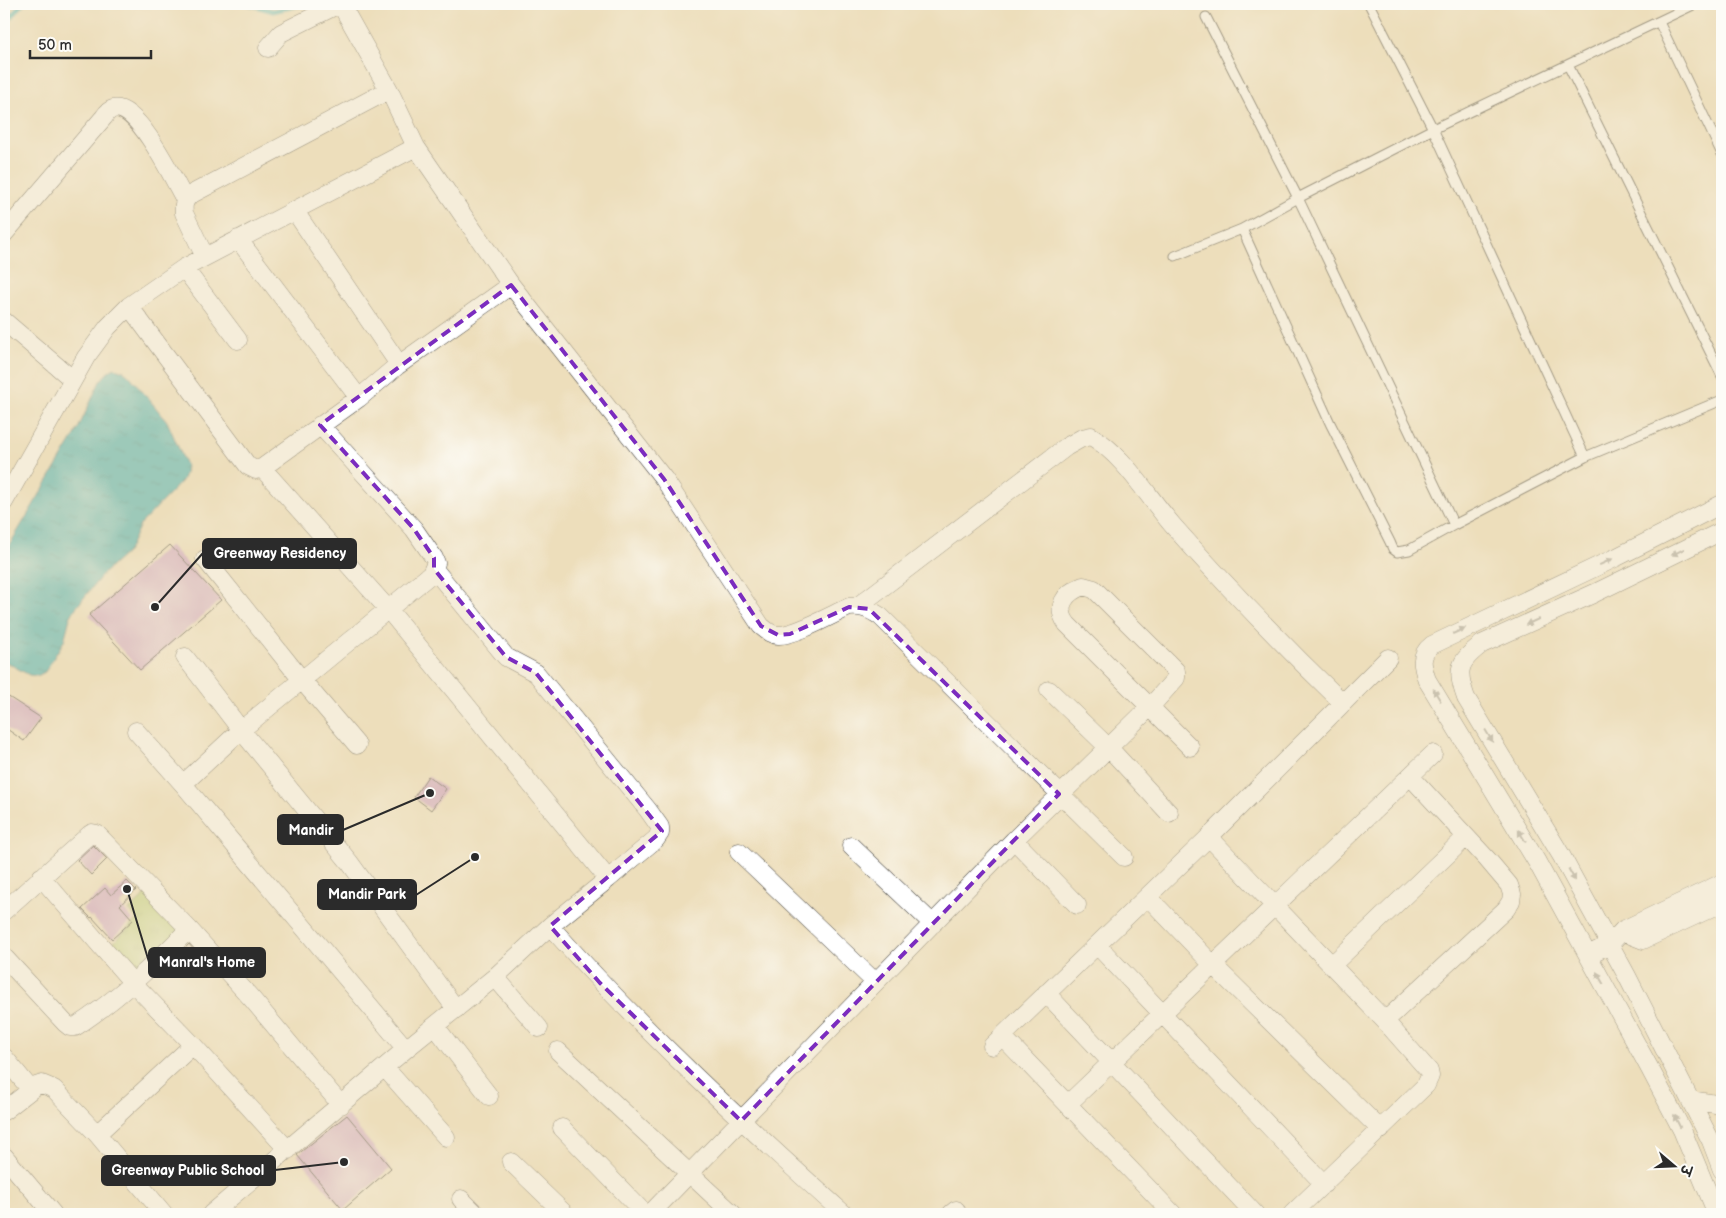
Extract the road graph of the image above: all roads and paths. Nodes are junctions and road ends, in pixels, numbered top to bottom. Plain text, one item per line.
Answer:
1 (1370, 4) edge
2 (341, 5) edge
3 (1693, 5) edge
4 (1206, 17) dead end
5 (1659, 22) junction
6 (268, 48) dead end
7 (1568, 65) junction
8 (389, 90) junction
9 (1433, 129) junction
10 (416, 147) junction
11 (1722, 154) edge
12 (1298, 198) junction
13 (184, 200) junction
14 (294, 210) junction
15 (1242, 229) junction
16 (4, 234) edge
17 (238, 239) junction
18 (1175, 256) dead end
19 (205, 257) junction
20 (184, 268) junction
21 (511, 285) junction
22 (129, 306) junction
23 (4, 321) edge
24 (238, 340) dead end
25 (397, 366) junction
26 (1722, 376) edge
27 (72, 379) junction
28 (359, 398) junction
29 (1722, 400) edge
30 (320, 425) junction
31 (1585, 457) junction
32 (262, 468) junction
33 (4, 502) edge
34 (1722, 504) edge
35 (1454, 524) junction
36 (1722, 531) edge
37 (205, 559) dead end
38 (434, 569) junction
39 (858, 606) junction
40 (388, 609) junction
41 (185, 658) dead end
42 (1388, 658) dead end
43 (301, 679) junction
44 (1050, 690) dead end
45 (1343, 703) junction
46 (1151, 706) junction
47 (1475, 713) junction
48 (1457, 729) junction
49 (241, 730) junction
50 (136, 731) dead end
51 (357, 745) dead end
52 (1190, 747) dead end
53 (1109, 748) junction
54 (1433, 754) dead end
55 (1410, 776) junction
56 (182, 784) junction
57 (1059, 794) junction
58 (1169, 813) dead end
59 (1210, 837) junction
60 (1466, 837) junction
61 (1014, 840) junction
62 (851, 846) dead end
63 (739, 852) dead end
64 (1124, 857) dead end
65 (41, 877) junction
66 (608, 879) junction
67 (1722, 883) edge
68 (1148, 897) junction
69 (1722, 903) edge
70 (1077, 905) dead end
71 (1274, 906) junction
72 (4, 911) edge
73 (933, 924) junction
74 (550, 926) junction
75 (189, 929) junction
76 (1623, 930) junction
77 (1610, 944) junction
78 (1097, 945) junction
79 (1588, 955) junction
80 (4, 956) edge
81 (1213, 965) junction
82 (1332, 965) junction
83 (495, 977) junction
84 (875, 982) junction
85 (133, 983) junction
86 (1046, 993) junction
87 (456, 1009) junction
88 (1162, 1014) junction
89 (1385, 1021) junction
90 (435, 1026) junction
91 (539, 1028) dead end
92 (193, 1045) junction
93 (406, 1049) junction
94 (558, 1051) dead end
95 (4, 1057) edge
96 (1112, 1062) junction
97 (385, 1068) junction
98 (31, 1090) junction
99 (489, 1096) dead end
100 (1690, 1100) junction
101 (1068, 1104) junction
102 (1722, 1104) edge
103 (341, 1105) junction
104 (4, 1111) edge
105 (741, 1121) junction
106 (562, 1128) dead end
107 (1381, 1130) junction
108 (96, 1134) junction
109 (446, 1137) dead end
110 (1711, 1142) junction
111 (288, 1150) junction
112 (1690, 1150) junction
113 (4, 1156) edge
114 (511, 1162) dead end
115 (1722, 1170) edge
116 (689, 1174) junction
117 (1324, 1184) junction
118 (461, 1199) dead end
119 (53, 1214) edge
120 (164, 1214) edge
121 (211, 1214) edge
122 (476, 1214) edge
123 (565, 1214) edge
124 (646, 1214) edge
125 (650, 1214) edge
126 (733, 1214) edge
127 (844, 1214) edge
128 (1173, 1214) edge
129 (1255, 1214) edge
130 (1292, 1214) edge
131 (1717, 1214) edge

1 - 9 lane
2 - 6 street
2 - 8 street
3 - 5 lane
4 - 12 lane
5 - 7 lane
5 - 11 lane
7 - 9 lane
7 - 26 lane
8 - 10 street
8 - 13 street
9 - 12 lane
9 - 31 lane
10 - 14 street
10 - 21 street
12 - 15 lane
12 - 35 lane
13 - 16 street
13 - 19 street
14 - 17 street
14 - 25 street
15 - 18 lane
15 - 35 lane
17 - 19 street
17 - 28 street
19 - 20 street
20 - 22 street
20 - 24 street
21 - 25 street
21 - 39 street
22 - 27 street
22 - 32 street
23 - 27 street
25 - 28 street
27 - 33 street
28 - 30 street
29 - 31 lane
30 - 32 street
30 - 38 street
31 - 35 lane
32 - 40 street
48 -> 34 street
36 -> 47 street
37 - 43 street
38 - 40 street
38 - 66 street
39 - 45 street
39 - 57 street
40 - 43 street
40 - 66 street
41 - 49 street
42 - 45 street
43 - 49 street
43 - 51 street
44 - 53 street
45 - 59 street
46 - 46 street
46 - 52 street
46 - 53 street
47 - 48 street
47 -> 77 street
79 -> 48 street
49 - 56 street
49 - 87 street
50 - 56 street
53 - 57 street
53 - 58 street
54 - 55 street
55 - 60 street
55 - 71 street
56 - 93 street
57 - 61 street
57 - 64 street
59 - 68 street
59 - 71 street
60 - 82 street
60 - 89 street
61 - 70 street
61 - 73 street
62 - 73 street
63 - 84 street
65 - 72 street
65 - 75 street
65 - 85 street
66 - 74 street
67 - 76 street
68 - 78 street
68 - 81 street
69 - 76 street
71 - 81 street
71 - 82 street
73 - 84 street
74 - 83 street
74 - 105 street
75 - 85 street
75 - 103 street
76 - 77 street
77 - 79 street
77 - 100 street
78 - 86 street
78 - 88 street
112 -> 79 street
80 - 85 street
81 - 88 street
81 - 107 street
82 - 89 street
83 - 87 street
83 - 91 street
84 - 105 street
85 - 92 street
86 - 96 street
86 - 101 street
87 - 90 street
88 - 96 street
88 - 117 street
89 - 107 street
90 - 93 street
90 - 99 street
92 - 108 street
92 - 111 street
93 - 97 street
94 - 116 street
95 - 98 street
96 - 101 street
96 - 129 street
97 - 103 street
97 - 109 street
98 - 104 street
98 - 108 street
100 - 102 street
100 - 110 street
101 - 128 street
103 - 111 street
105 - 116 street
105 - 127 street
106 - 124 street
107 - 117 street
108 - 120 street
110 - 112 street
110 - 115 street
111 - 121 street
112 - 131 street
113 - 119 street
114 - 123 street
116 - 125 street
116 - 126 street
117 - 130 street
118 - 122 street

